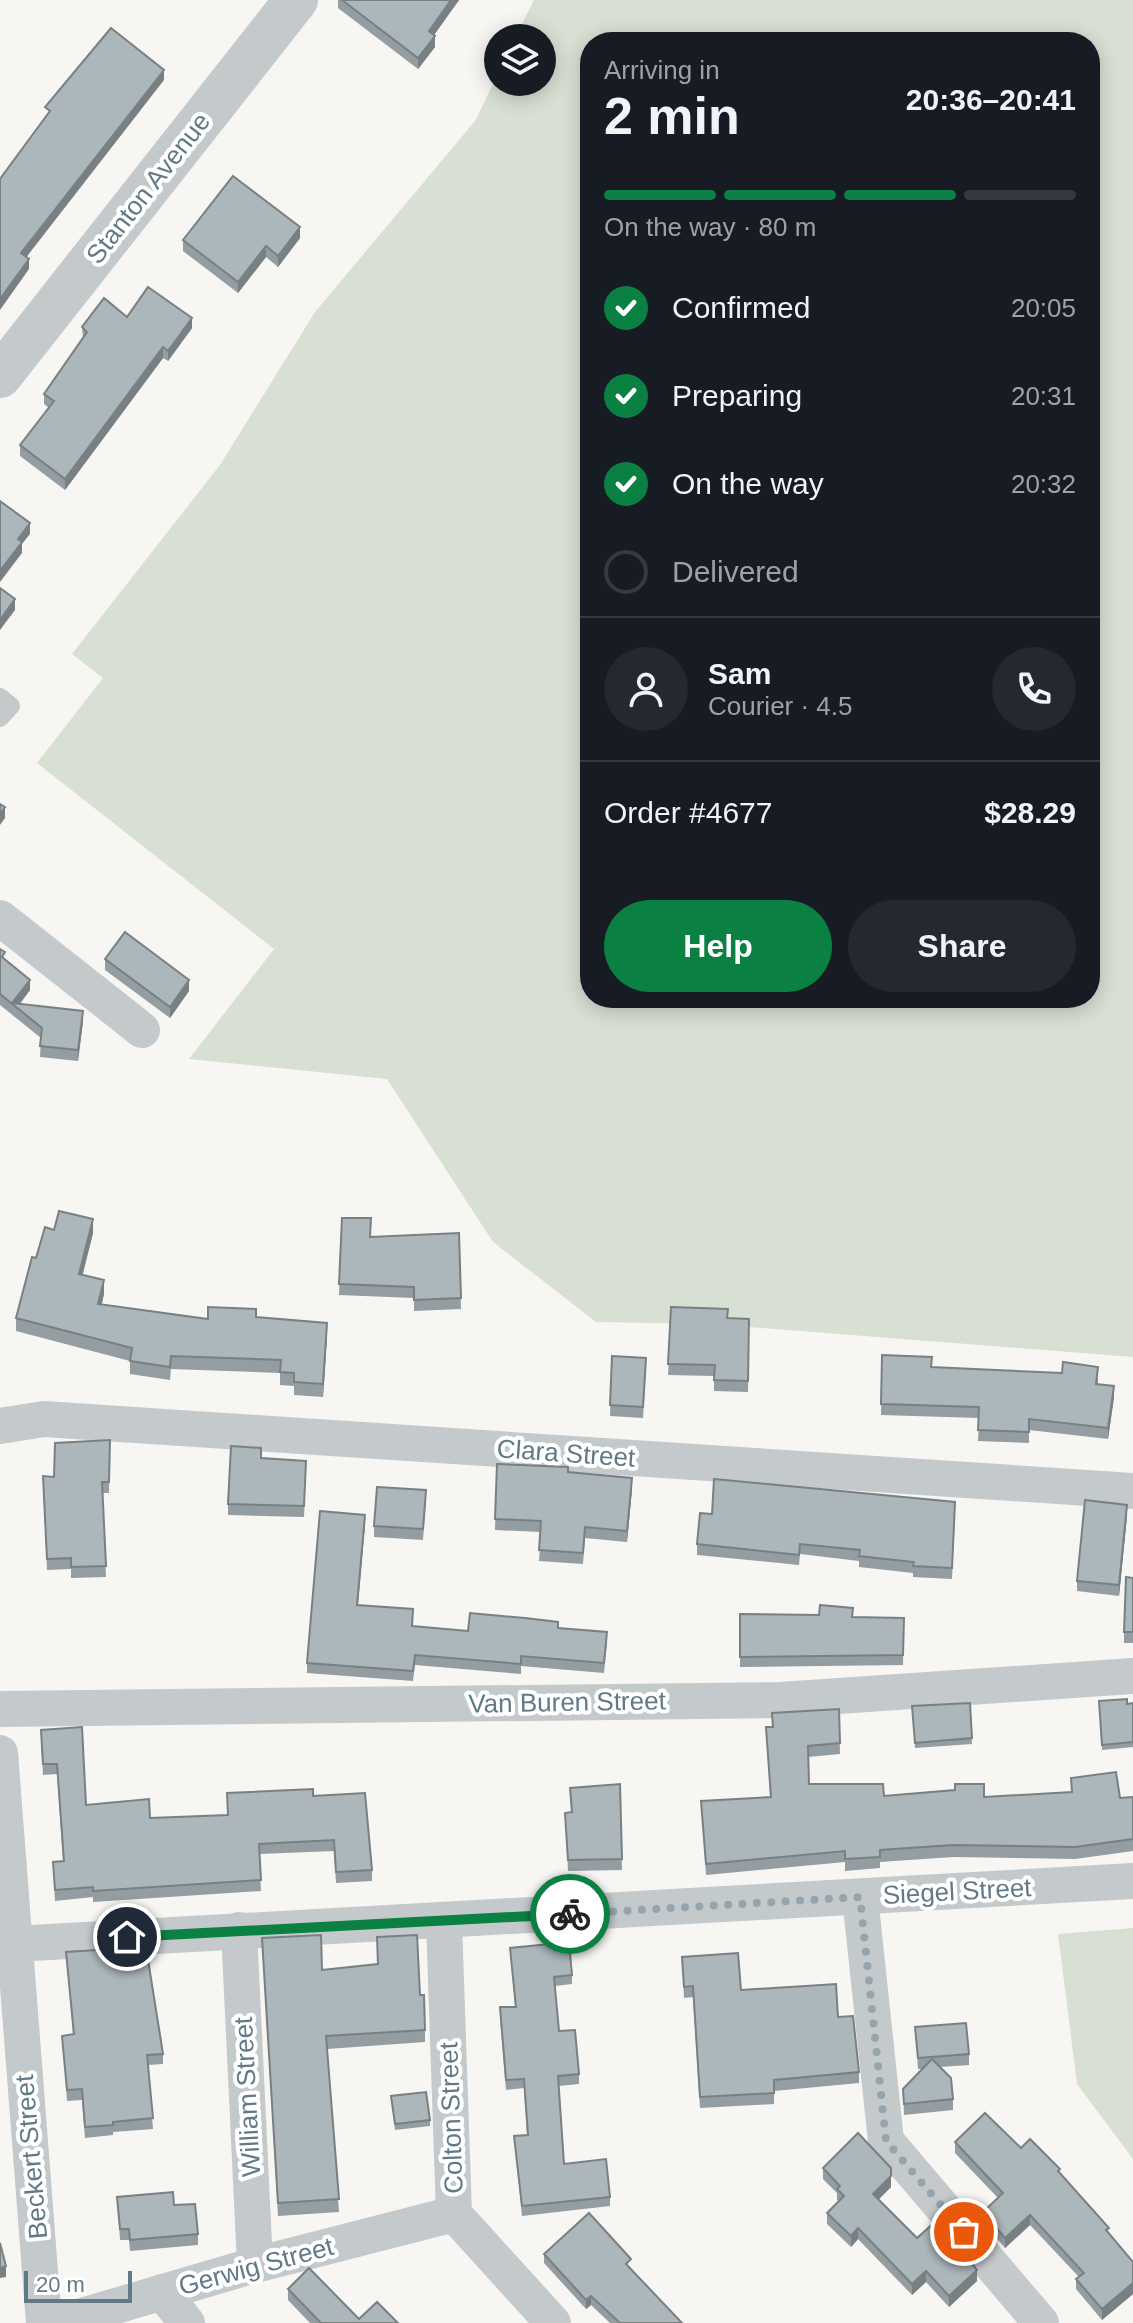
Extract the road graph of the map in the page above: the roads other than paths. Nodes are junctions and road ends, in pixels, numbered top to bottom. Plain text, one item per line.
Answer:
1 (296, 0) edge
2 (0, 376) edge
3 (0, 697) edge
4 (0, 718) edge
5 (0, 918) edge
6 (142, 1030) dead end
7 (0, 1426) edge
8 (1133, 1491) edge
9 (1133, 1676) edge
10 (0, 1709) edge
11 (0, 1753) edge
12 (1133, 1881) edge
13 (860, 1897) junction
14 (444, 1922) junction
15 (239, 1930) junction
16 (14, 1944) junction
17 (454, 2214) junction
18 (255, 2265) junction
19 (162, 2292) junction
20 (44, 2323) edge
21 (58, 2323) edge
22 (187, 2323) edge
23 (553, 2323) edge
24 (1041, 2323) edge

1 - 2 street, Stanton Avenue
3 - 4 lane
5 - 6 street
7 - 8 street, Clara Street
9 - 10 street, Van Buren Street
11 - 16 street, Beckert Street
12 - 13 street, Siegel Street
13 - 14 street, Siegel Street
13 - 24 street
14 - 15 street, Siegel Street
14 - 17 street, Colton Street
15 - 16 street, Siegel Street
15 - 18 street, William Street
16 - 20 street, Beckert Street
17 - 18 street, Gerwig Street
17 - 23 street, Colton Street
18 - 19 street, Gerwig Street
19 - 21 street, Gerwig Street
19 - 22 street

